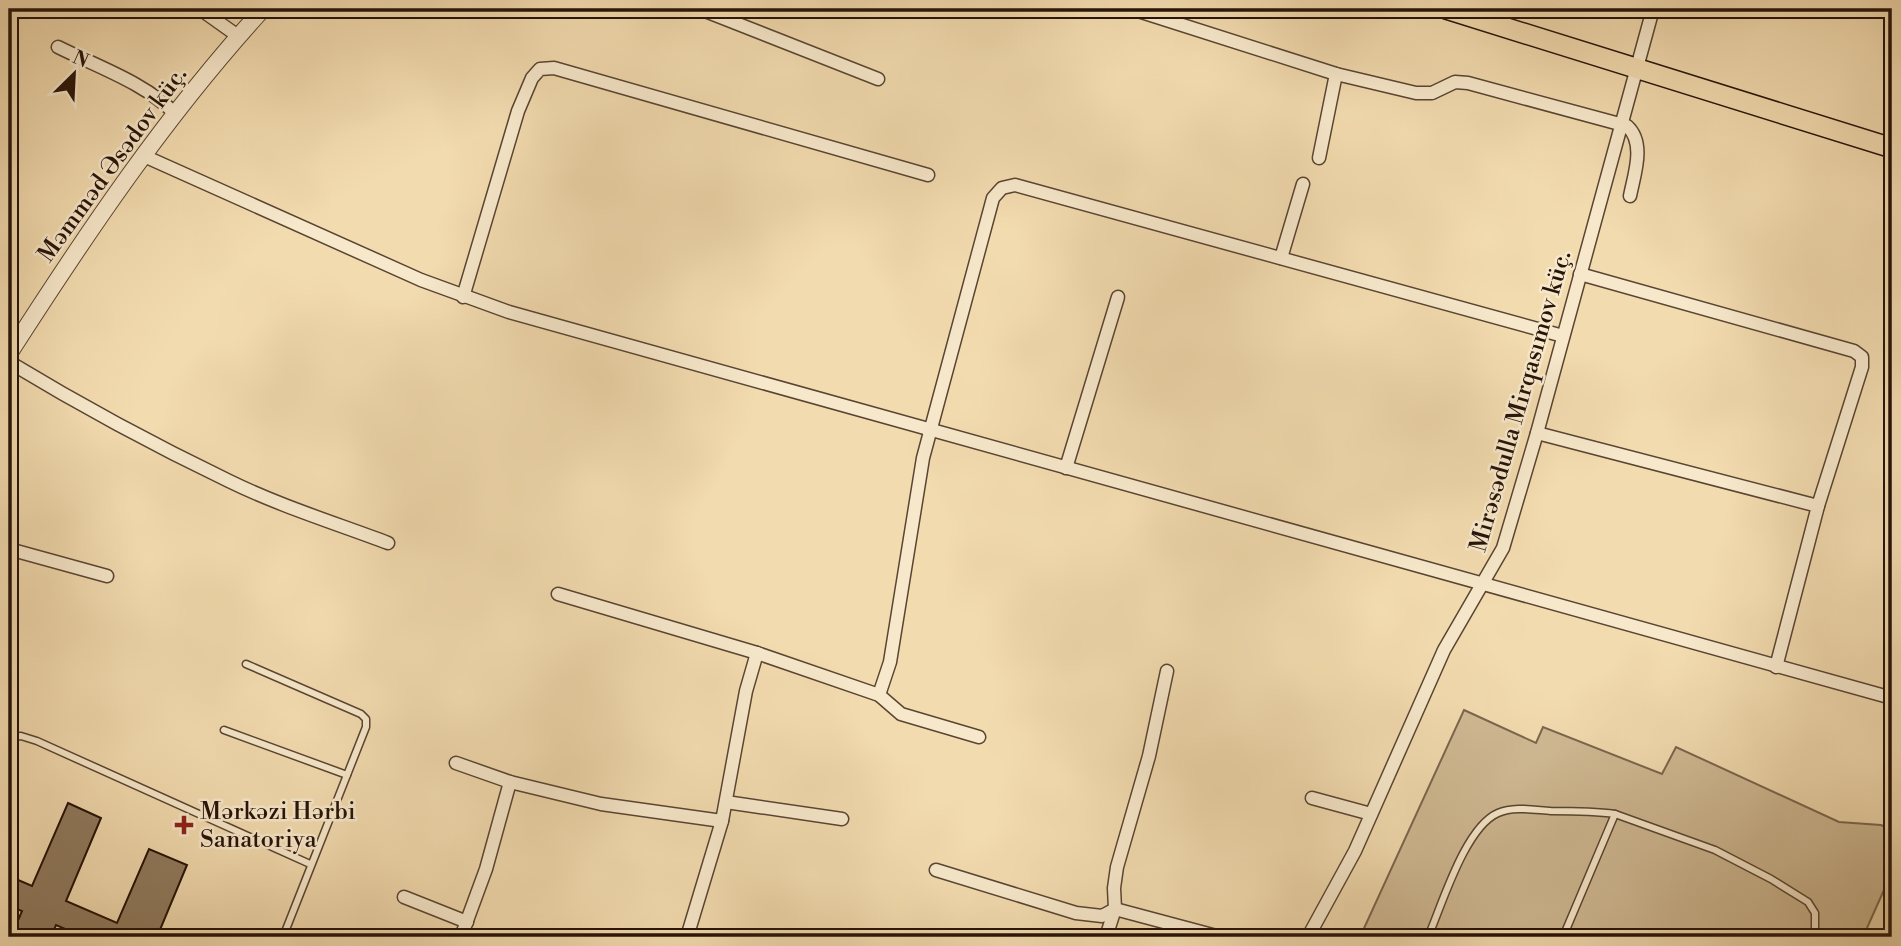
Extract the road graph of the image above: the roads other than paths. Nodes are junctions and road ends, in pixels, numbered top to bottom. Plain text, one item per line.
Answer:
1 (200, 9) edge
2 (263, 9) edge
3 (700, 9) edge
4 (1132, 9) edge
5 (1446, 9) edge
6 (1653, 9) edge
7 (238, 36) junction
8 (58, 47) dead end
9 (1637, 69) junction
10 (1336, 74) junction
11 (878, 79) dead end
12 (176, 115) junction
13 (1621, 124) junction
14 (1892, 148) edge
15 (144, 156) junction
16 (1319, 159) dead end
17 (928, 175) dead end
18 (1303, 184) dead end
19 (1630, 196) dead end
20 (1281, 258) junction
21 (1580, 274) junction
22 (463, 297) junction
23 (1118, 297) dead end
24 (1563, 335) junction
25 (9, 354) edge
26 (9, 362) edge
27 (931, 430) junction
28 (1537, 433) junction
29 (1066, 468) junction
30 (1818, 506) junction
31 (388, 542) dead end
32 (9, 549) edge
33 (107, 576) dead end
34 (1482, 584) junction
35 (558, 594) dead end
36 (757, 653) junction
37 (246, 664) dead end
38 (1776, 667) junction
39 (1167, 671) dead end
40 (879, 695) junction
41 (1892, 698) edge
42 (224, 730) dead end
43 (9, 737) edge
44 (979, 737) dead end
45 (456, 763) dead end
46 (347, 775) junction
47 (510, 782) junction
48 (1312, 798) dead end
49 (726, 802) junction
50 (1371, 814) junction
51 (1615, 814) junction
52 (842, 819) dead end
53 (722, 821) junction
54 (310, 864) junction
55 (936, 870) dead end
56 (404, 897) dead end
57 (1115, 909) junction
58 (467, 922) junction
59 (1310, 936) edge
60 (283, 937) edge
61 (461, 937) edge
62 (687, 937) edge
63 (1106, 937) edge
64 (1220, 937) edge
65 (1428, 937) edge
66 (1563, 937) edge
67 (1815, 937) edge

1 - 7 street
2 - 7 street, Məmməd Əsədov küç.
3 - 11 street
4 - 10 street
5 - 9 main road
6 - 9 street, Mirəsədulla Mirqasımov küç.
7 - 12 street, Məmməd Əsədov küç.
8 - 12 street
9 - 13 street, Mirəsədulla Mirqasımov küç.
9 - 14 main road
10 - 13 street
10 - 16 street
12 - 15 street, Məmməd Əsədov küç.
13 - 19 street
13 - 21 street, Mirəsədulla Mirqasımov küç.
15 - 22 street
15 - 25 street, Məmməd Əsədov küç.
17 - 22 street
18 - 20 street
20 - 24 street
20 - 27 street
21 - 24 street, Mirəsədulla Mirqasımov küç.
21 - 30 street
22 - 27 street
23 - 29 street
24 - 28 street, Mirəsədulla Mirqasımov küç.
26 - 31 street
27 - 29 street
27 - 40 street
28 - 30 street
28 - 34 street, Mirəsədulla Mirqasımov küç.
29 - 34 street
30 - 38 street
32 - 33 street
34 - 38 street
34 - 50 street, Mirəsədulla Mirqasımov küç.
35 - 36 street
36 - 40 street
36 - 49 street
37 - 46 lane
38 - 41 street
39 - 57 street
40 - 44 street
42 - 46 lane
43 - 54 lane
45 - 47 street
46 - 54 lane
47 - 53 street
47 - 58 street
48 - 50 street
49 - 52 street
49 - 53 street
50 - 59 street, Mirəsədulla Mirqasımov küç.
51 - 65 lane
51 - 66 lane
51 - 67 lane
53 - 62 street
54 - 60 lane
55 - 57 street
56 - 58 street
57 - 63 street
57 - 64 street
58 - 61 street

